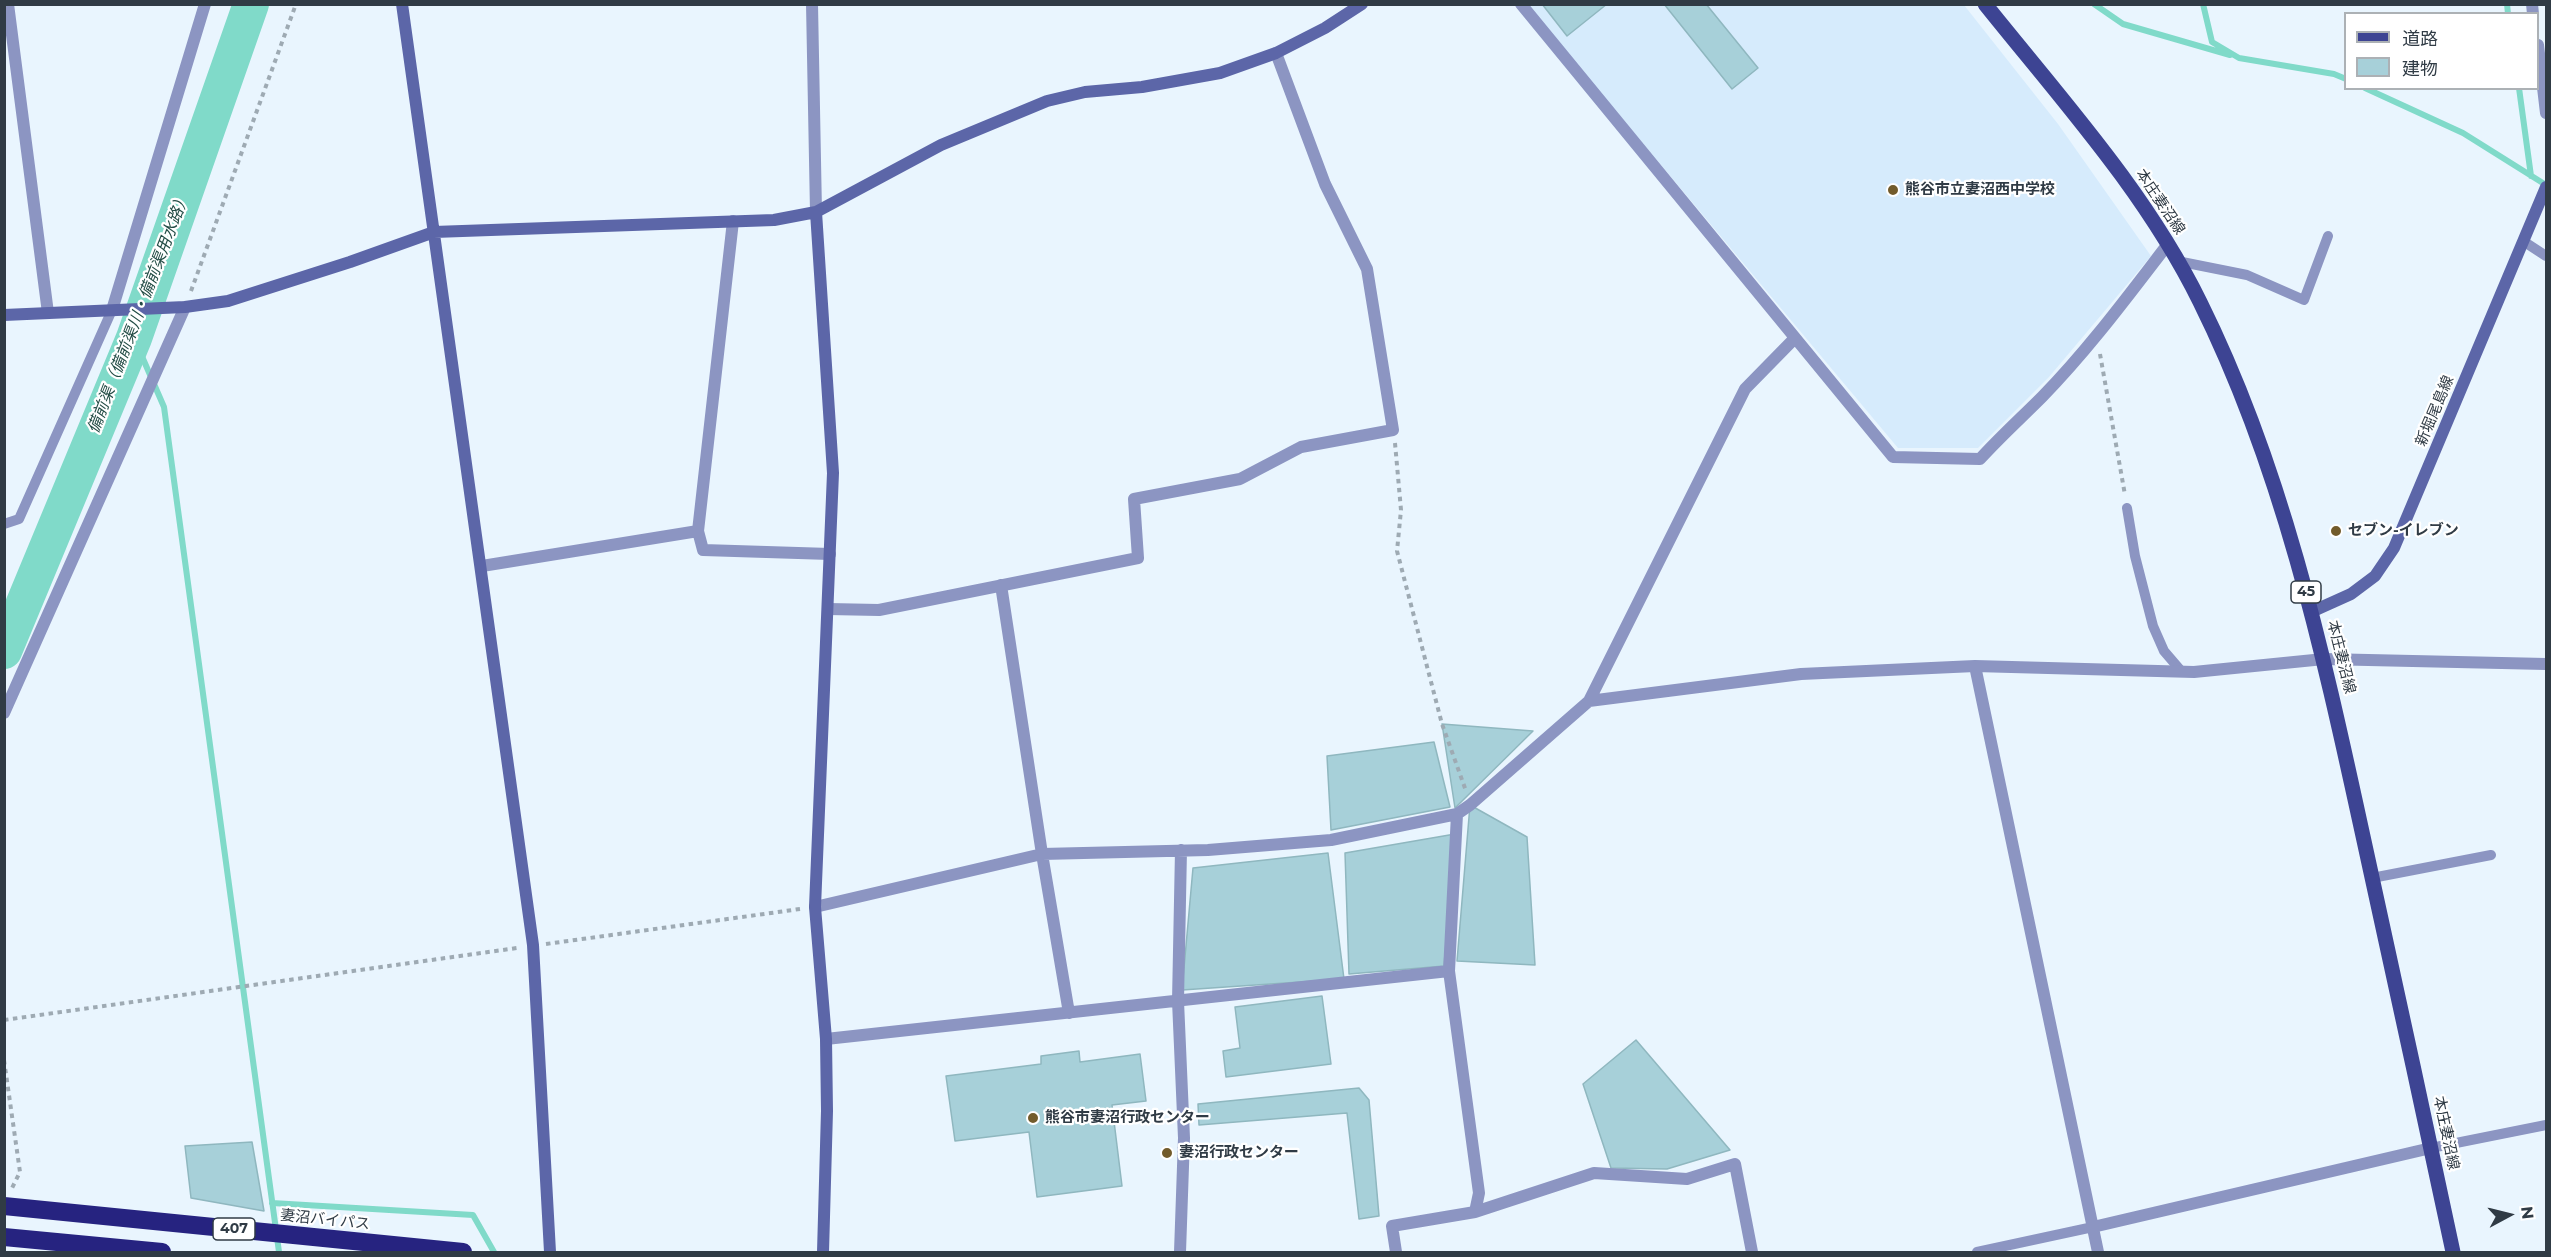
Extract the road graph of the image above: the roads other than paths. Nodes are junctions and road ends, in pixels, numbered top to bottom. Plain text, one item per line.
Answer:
1 (8, 4) edge
2 (205, 4) edge
3 (402, 4) edge
4 (812, 4) edge
5 (1362, 4) edge
6 (1521, 4) edge
7 (1985, 4) edge
8 (1276, 53) junction
9 (2539, 53) edge
10 (2547, 113) edge
11 (2547, 187) edge
12 (816, 212) junction
13 (733, 221) junction
14 (434, 232) junction
15 (2328, 236) dead end
16 (2523, 241) junction
17 (2168, 244) junction
18 (2547, 255) edge
19 (2177, 261) junction
20 (185, 307) junction
21 (112, 310) junction
22 (48, 313) junction
23 (4, 315) edge
24 (1795, 338) junction
25 (2127, 508) road end
26 (4, 524) edge
27 (698, 531) junction
28 (830, 554) junction
29 (482, 566) junction
30 (1001, 585) junction
31 (828, 609) junction
32 (2312, 612) junction
33 (2324, 659) junction
34 (2547, 664) edge
35 (1975, 666) junction
36 (2182, 672) junction
37 (1589, 701) junction
38 (4, 713) edge
39 (1457, 814) junction
40 (1180, 850) junction
41 (1042, 854) junction
42 (2491, 855) dead end
43 (2372, 878) junction
44 (815, 907) junction
45 (1449, 971) junction
46 (1178, 1002) junction
47 (1068, 1013) junction
48 (826, 1039) junction
49 (2547, 1125) edge
50 (2431, 1148) junction
51 (7, 1199) edge
52 (1475, 1212) junction
53 (2093, 1227) junction
54 (4, 1237) edge
55 (162, 1252) edge
56 (463, 1252) edge
57 (550, 1252) edge
58 (823, 1252) edge
59 (1180, 1252) edge
60 (1396, 1252) edge
61 (1752, 1252) edge
62 (1977, 1252) edge
63 (2098, 1252) edge
64 (2453, 1252) edge

1 - 22 street
2 - 21 street
3 - 14 street
4 - 12 street
5 - 8 street
6 - 24 street
7 - 17 main road, 本庄妻沼線 / 45
8 - 12 street
8 - 30 street
9 - 10 street
11 - 16 street, 新堀尾島線
12 - 13 street
12 - 28 street
13 - 14 street
13 - 27 street
14 - 20 street
14 - 29 street
15 - 19 lane
16 - 18 lane
16 - 32 street, 新堀尾島線
17 - 19 main road, 本庄妻沼線 / 45
17 - 24 street
19 - 32 main road, 本庄妻沼線 / 45
20 - 21 street
20 - 38 street
21 - 22 street
21 - 26 lane
22 - 23 street
24 - 37 street
25 - 36 lane
27 - 28 street
27 - 29 street
28 - 31 street
29 - 57 street
30 - 31 street
30 - 41 street
31 - 44 street
32 - 33 main road, 本庄妻沼線 / 45
33 - 34 street
33 - 36 street
33 - 43 main road, 本庄妻沼線 / 45
35 - 36 street
35 - 37 street
35 - 53 street
37 - 39 street
39 - 40 street
39 - 45 street
40 - 41 street
40 - 46 street
41 - 44 street
41 - 47 street
42 - 43 lane
43 - 50 main road, 本庄妻沼線 / 45
44 - 48 street
45 - 46 street
45 - 52 street
46 - 47 street
46 - 59 street
47 - 48 street
48 - 58 street
49 - 50 lane
50 - 53 street
50 - 64 main road, 本庄妻沼線 / 45
51 - 56 highway, 妻沼バイパス / 407
52 - 60 street
52 - 61 street
53 - 62 lane
53 - 63 street
54 - 55 highway

